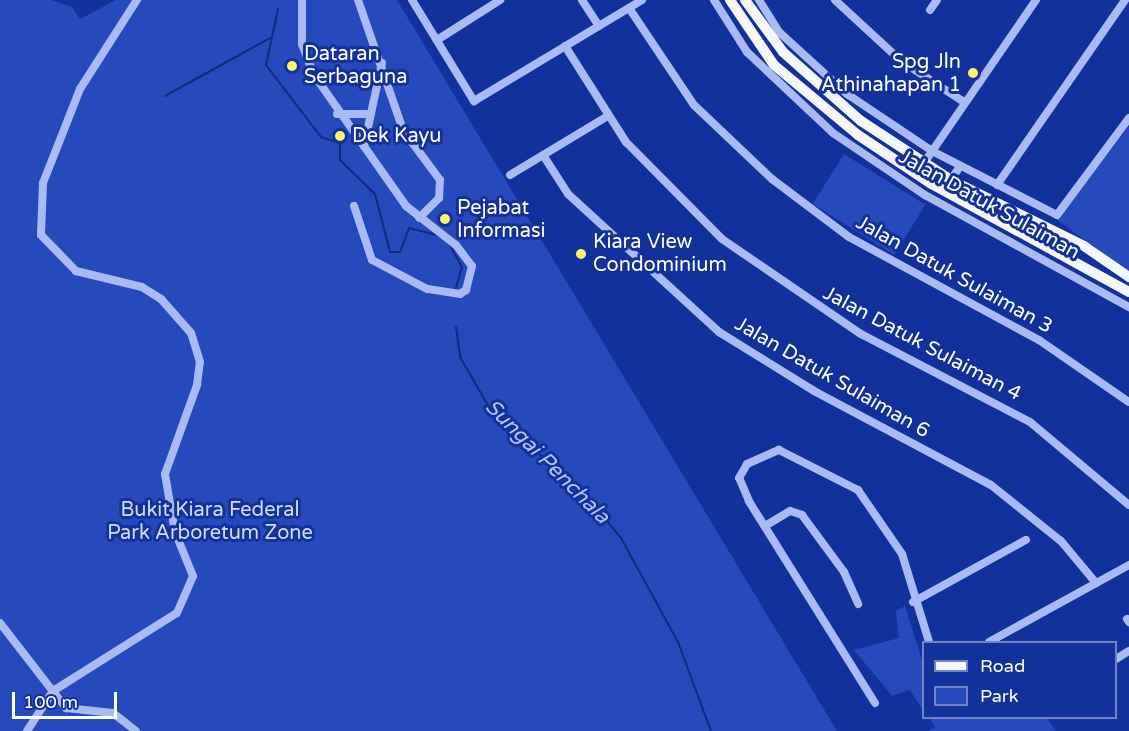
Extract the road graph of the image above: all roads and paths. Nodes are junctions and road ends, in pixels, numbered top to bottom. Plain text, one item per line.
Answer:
1 (137, 0) edge
2 (302, 0) edge
3 (358, 0) edge
4 (412, 0) edge
5 (500, 0) edge
6 (582, 0) edge
7 (642, 0) edge
8 (714, 0) edge
9 (730, 0) edge
10 (745, 0) edge
11 (759, 0) edge
12 (835, 0) edge
13 (937, 0) edge
14 (1036, 0) edge
15 (1125, 0) edge
16 (629, 8) junction
17 (930, 10) dead end
18 (599, 26) junction
19 (437, 40) junction
20 (565, 46) junction
21 (382, 60) junction
22 (814, 80) junction
23 (964, 102) junction
24 (821, 106) junction
25 (337, 114) junction
26 (369, 114) junction
27 (606, 117) junction
28 (1129, 118) edge
29 (364, 146) junction
30 (932, 151) junction
31 (543, 155) junction
32 (924, 163) junction
33 (960, 166) junction
34 (510, 175) dead end
35 (951, 180) junction
36 (997, 185) junction
37 (354, 206) dead end
38 (419, 218) junction
39 (1084, 246) junction
40 (1089, 267) junction
41 (1129, 277) edge
42 (1129, 292) edge
43 (1129, 307) edge
44 (1129, 402) edge
45 (1129, 505) edge
46 (765, 526) junction
47 (1026, 540) dead end
48 (1129, 565) edge
49 (1096, 583) junction
50 (913, 602) junction
51 (858, 604) dead end
52 (0, 622) edge
53 (929, 641) edge
54 (991, 641) edge
55 (53, 691) junction
56 (875, 703) dead end
57 (27, 731) edge
58 (136, 731) edge

1 - 55 street
2 - 25 street
3 - 21 street
4 - 19 street
5 - 19 street
6 - 18 street
7 - 16 street
8 - 43 street, Jalan Datuk Sulaiman
9 - 24 main road, Jalan Datuk Sulaiman
10 - 22 main road, Jalan Datuk Sulaiman
11 - 30 street, Jalan Datuk Sulaiman
12 - 23 street
13 - 17 street
14 - 23 street
15 - 36 street
16 - 18 street
16 - 44 street, Jalan Datuk Sulaiman 3
18 - 20 street
19 - 20 street
20 - 27 street, Jalan Datuk Sulaiman 4
21 - 26 street
21 - 38 street
22 - 24 main road
22 - 32 main road, Jalan Datuk Sulaiman
23 - 30 street
24 - 40 main road, Jalan Datuk Sulaiman
25 - 26 street
25 - 29 street
26 - 29 street
27 - 31 street
27 - 45 street, Jalan Datuk Sulaiman 4
28 - 36 street, Jalan Datuk Sulaiman
29 - 38 street
30 - 32 street
30 - 33 street, Jalan Datuk Sulaiman
31 - 34 street
31 - 49 street, Jalan Datuk Sulaiman 6
32 - 35 main road, Jalan Datuk Sulaiman
33 - 35 street
33 - 36 street, Jalan Datuk Sulaiman
35 - 39 main road, Jalan Datuk Sulaiman
37 - 38 street
39 - 40 main road
39 - 41 main road, Jalan Datuk Sulaiman
40 - 42 main road, Jalan Datuk Sulaiman
46 - 50 street
46 - 51 street
46 - 56 street
47 - 50 street
48 - 49 street
49 - 54 street
50 - 53 street
52 - 55 street
55 - 57 street
55 - 58 street

